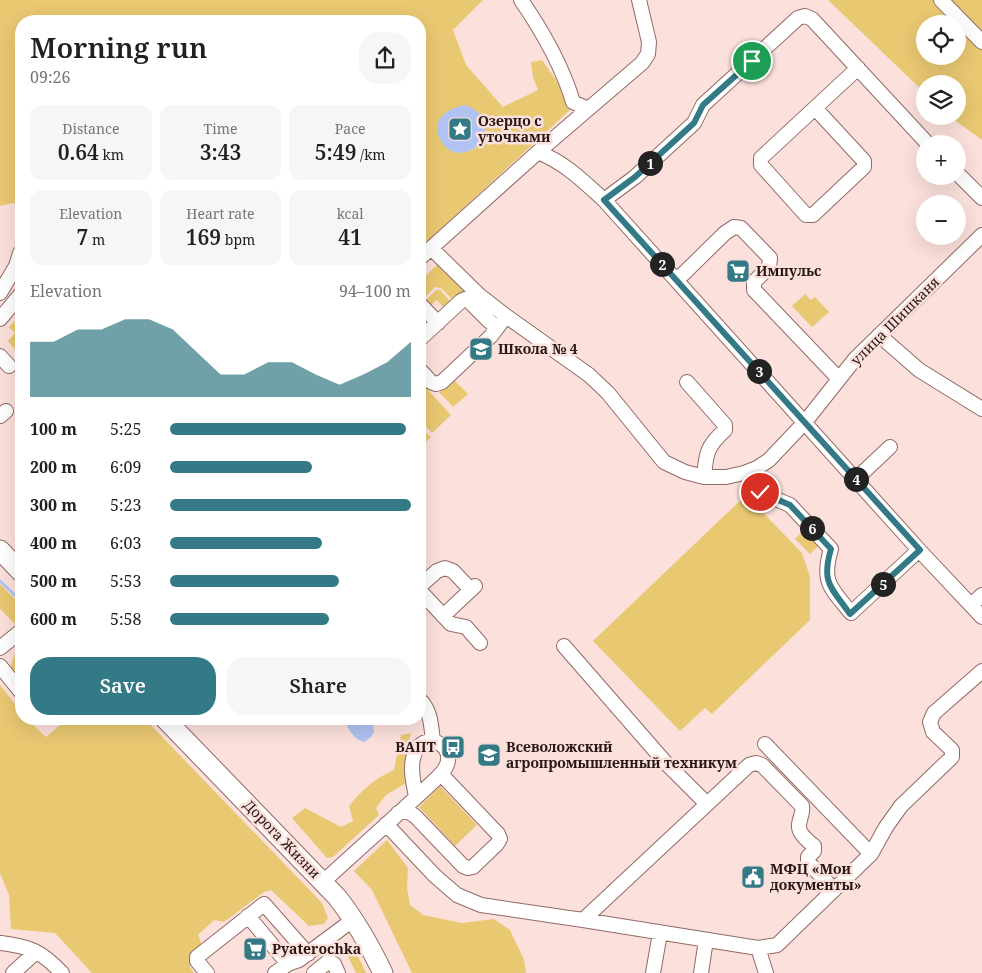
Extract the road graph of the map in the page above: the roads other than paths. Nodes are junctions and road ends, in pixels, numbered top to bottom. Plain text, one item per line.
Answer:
1 (521, 0) edge
2 (640, 0) edge
3 (941, 0) edge
4 (982, 42) edge
5 (858, 68) junction
6 (814, 108) junction
7 (588, 109) junction
8 (920, 135) edge
9 (538, 152) junction
10 (966, 182) edge
11 (982, 198) edge
12 (604, 200) junction
13 (982, 235) edge
14 (431, 248) junction
15 (426, 253) edge
16 (15, 268) edge
17 (677, 280) junction
18 (0, 293) edge
19 (15, 301) edge
20 (426, 310) edge
21 (506, 316) junction
22 (0, 319) edge
23 (438, 323) junction
24 (497, 328) junction
25 (426, 334) edge
26 (879, 335) junction
27 (426, 377) edge
28 (840, 379) junction
29 (687, 382) dead end
30 (982, 409) edge
31 (805, 422) junction
32 (890, 447) dead end
33 (704, 476) junction
34 (856, 479) junction
35 (757, 490) dead end
36 (0, 550) edge
37 (920, 550) junction
38 (15, 566) edge
39 (426, 579) edge
40 (426, 588) edge
41 (982, 595) edge
42 (971, 605) junction
43 (443, 616) junction
44 (982, 617) edge
45 (15, 636) edge
46 (480, 643) dead end
47 (564, 646) dead end
48 (0, 648) edge
49 (0, 666) edge
50 (982, 671) edge
51 (15, 685) edge
52 (426, 706) edge
53 (171, 725) edge
54 (433, 741) junction
55 (765, 744) dead end
56 (441, 774) junction
57 (416, 797) junction
58 (707, 804) junction
59 (398, 813) junction
60 (386, 824) junction
61 (871, 854) junction
62 (323, 882) junction
63 (834, 890) junction
64 (248, 916) junction
65 (354, 919) junction
66 (582, 920) junction
67 (660, 933) junction
68 (706, 940) junction
69 (1, 943) edge
70 (758, 948) junction
71 (36, 952) junction
72 (296, 963) edge
73 (13, 973) edge
74 (62, 973) edge
75 (207, 973) edge
76 (275, 973) edge
77 (314, 973) edge
78 (338, 973) edge
79 (383, 973) edge
80 (654, 973) edge
81 (701, 973) edge
82 (766, 973) edge

1 - 7 street
2 - 7 street
3 - 4 street
5 - 6 street
5 - 8 street
5 - 12 street
6 - 6 street
7 - 9 street
9 - 12 street
9 - 14 street
10 - 11 street
12 - 17 street
13 - 26 street, улица Шишканя
14 - 15 street
14 - 21 street, улица Шишканя
16 - 18 street
17 - 28 street
17 - 31 street
19 - 22 street
20 - 23 street
21 - 24 street
21 - 33 street, улица Шишканя
23 - 24 street
23 - 25 street
24 - 27 street
26 - 28 street, улица Шишканя
26 - 30 street
28 - 31 street, улица Шишканя
29 - 33 street
31 - 33 street, улица Шишканя
31 - 34 street
32 - 34 street
34 - 37 street
35 - 37 street
36 - 38 main road
37 - 42 street
39 - 43 street
40 - 43 street
41 - 42 street
42 - 44 street
43 - 46 street
45 - 48 street
47 - 58 street
49 - 51 street
50 - 61 street
52 - 54 street
53 - 62 main road, Дорога Жизни
54 - 56 street
54 - 57 street
55 - 61 street
56 - 57 street
56 - 59 street
57 - 59 street
58 - 63 street
58 - 66 street
59 - 60 street
60 - 62 street
60 - 66 street
61 - 63 street
62 - 65 main road, Дорога Жизни
63 - 70 street
64 - 72 street
64 - 72 street
64 - 75 street
65 - 72 street
65 - 79 main road, Дорога Жизни
66 - 67 street
67 - 68 street
67 - 80 street
68 - 70 street
68 - 81 street
69 - 71 street
70 - 82 street
71 - 73 street
71 - 74 street
72 - 76 street
77 - 78 street

